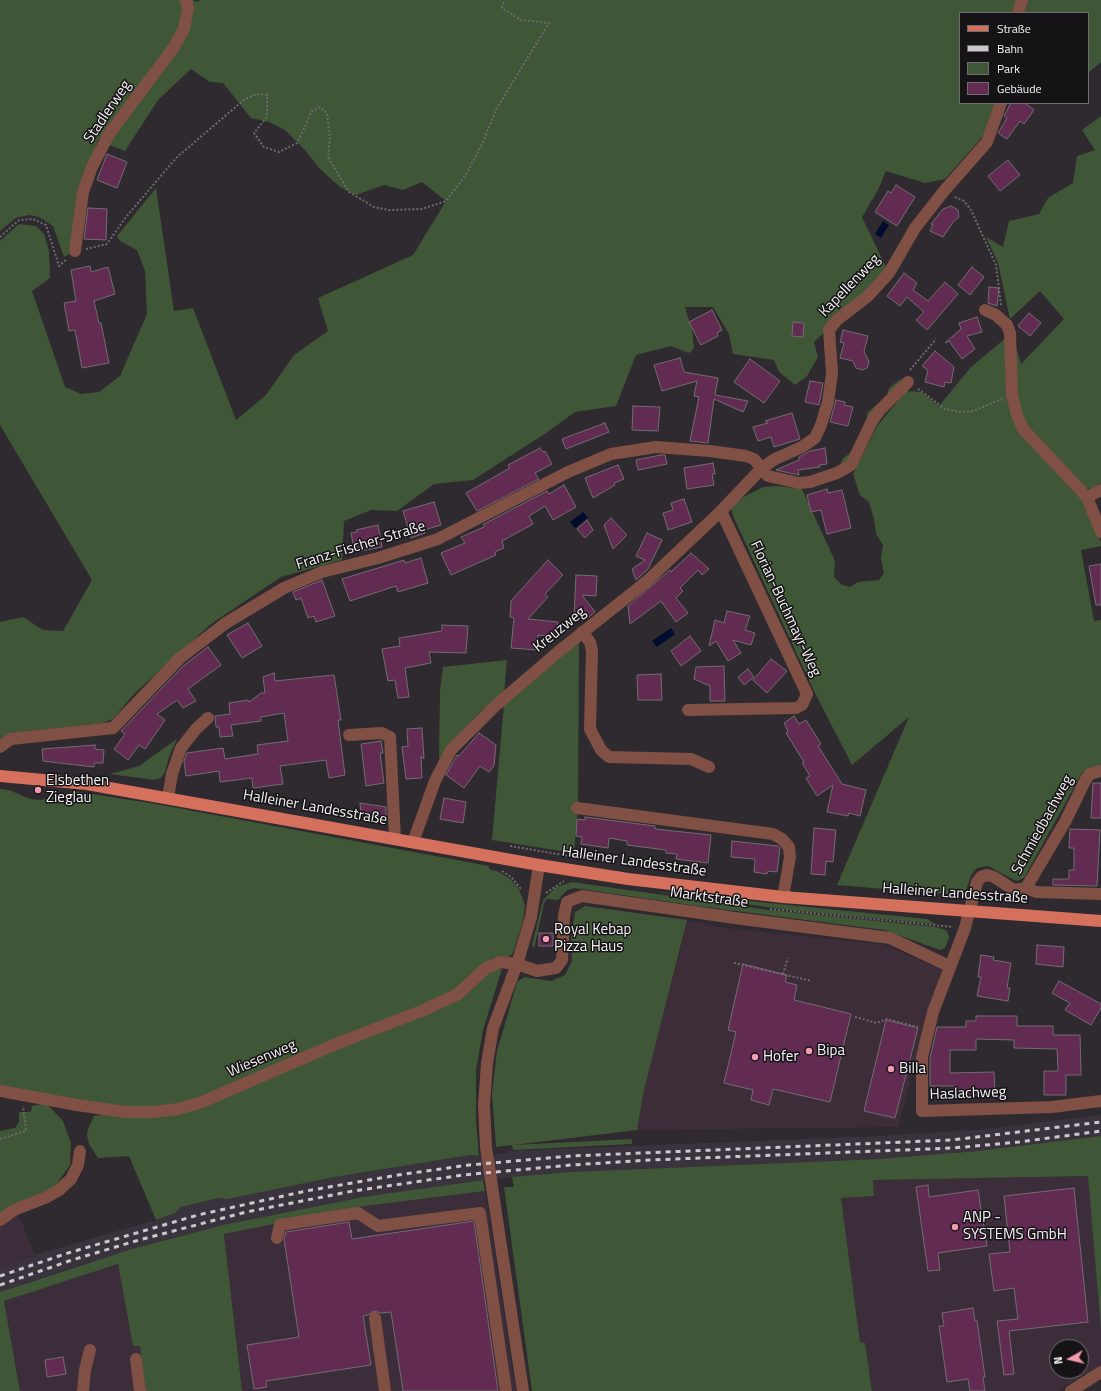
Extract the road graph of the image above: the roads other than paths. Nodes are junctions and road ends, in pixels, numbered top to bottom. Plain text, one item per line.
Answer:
1 (186, 0) edge
2 (1022, 0) edge
3 (1018, 12) edge
4 (1001, 104) edge
5 (75, 252) road end
6 (991, 313) road end
7 (908, 382) road end
8 (762, 468) junction
9 (1101, 490) edge
10 (1087, 497) junction
11 (721, 511) junction
12 (1101, 532) edge
13 (582, 632) junction
14 (688, 710) dead end
15 (208, 718) dead end
16 (349, 735) dead end
17 (0, 747) edge
18 (709, 767) dead end
19 (1101, 771) edge
20 (0, 776) edge
21 (168, 798) junction
22 (578, 808) dead end
23 (395, 839) junction
24 (413, 842) junction
25 (539, 865) junction
26 (1026, 888) junction
27 (1101, 894) edge
28 (783, 897) junction
29 (969, 912) junction
30 (1101, 921) edge
31 (517, 964) junction
32 (949, 966) junction
33 (0, 1091) edge
34 (1101, 1101) edge
35 (80, 1151) dead end
36 (0, 1220) edge
37 (277, 1238) dead end
38 (375, 1318) dead end
39 (90, 1350) dead end
40 (136, 1359) dead end
41 (1101, 1372) edge
42 (83, 1391) edge
43 (140, 1391) edge
44 (385, 1391) edge
45 (506, 1391) edge
46 (523, 1391) edge
47 (1071, 1391) edge

1 - 5 street, Stadlerweg
2 - 3 street
4 - 8 street, Kapellenweg
6 - 10 street
7 - 8 street, Franz-Fischer-Straße
8 - 11 street, Kreuzweg
8 - 17 street, Franz-Fischer-Straße
9 - 10 street
10 - 12 street
11 - 13 street, Kreuzweg
11 - 14 street, Florian-Buchmayr-Weg
13 - 18 street
13 - 24 street, Kreuzweg
15 - 21 street
16 - 23 street
19 - 26 street, Schmiedbachweg
20 - 21 main road, Halleiner Landesstraße
21 - 23 main road, Halleiner Landesstraße
22 - 28 street
23 - 24 main road, Halleiner Landesstraße
24 - 25 main road, Halleiner Landesstraße
25 - 28 main road, Halleiner Landesstraße
25 - 31 street
26 - 27 street
26 - 29 street, Schmiedbachweg
28 - 29 main road, Halleiner Landesstraße
29 - 30 main road, Halleiner Landesstraße
29 - 32 street, Haslachweg
31 - 32 street, Marktstraße
31 - 33 street, Wiesenweg
31 - 46 street
32 - 34 street, Haslachweg
35 - 36 street
37 - 45 street
38 - 44 street
39 - 42 street
40 - 43 street
41 - 47 street

